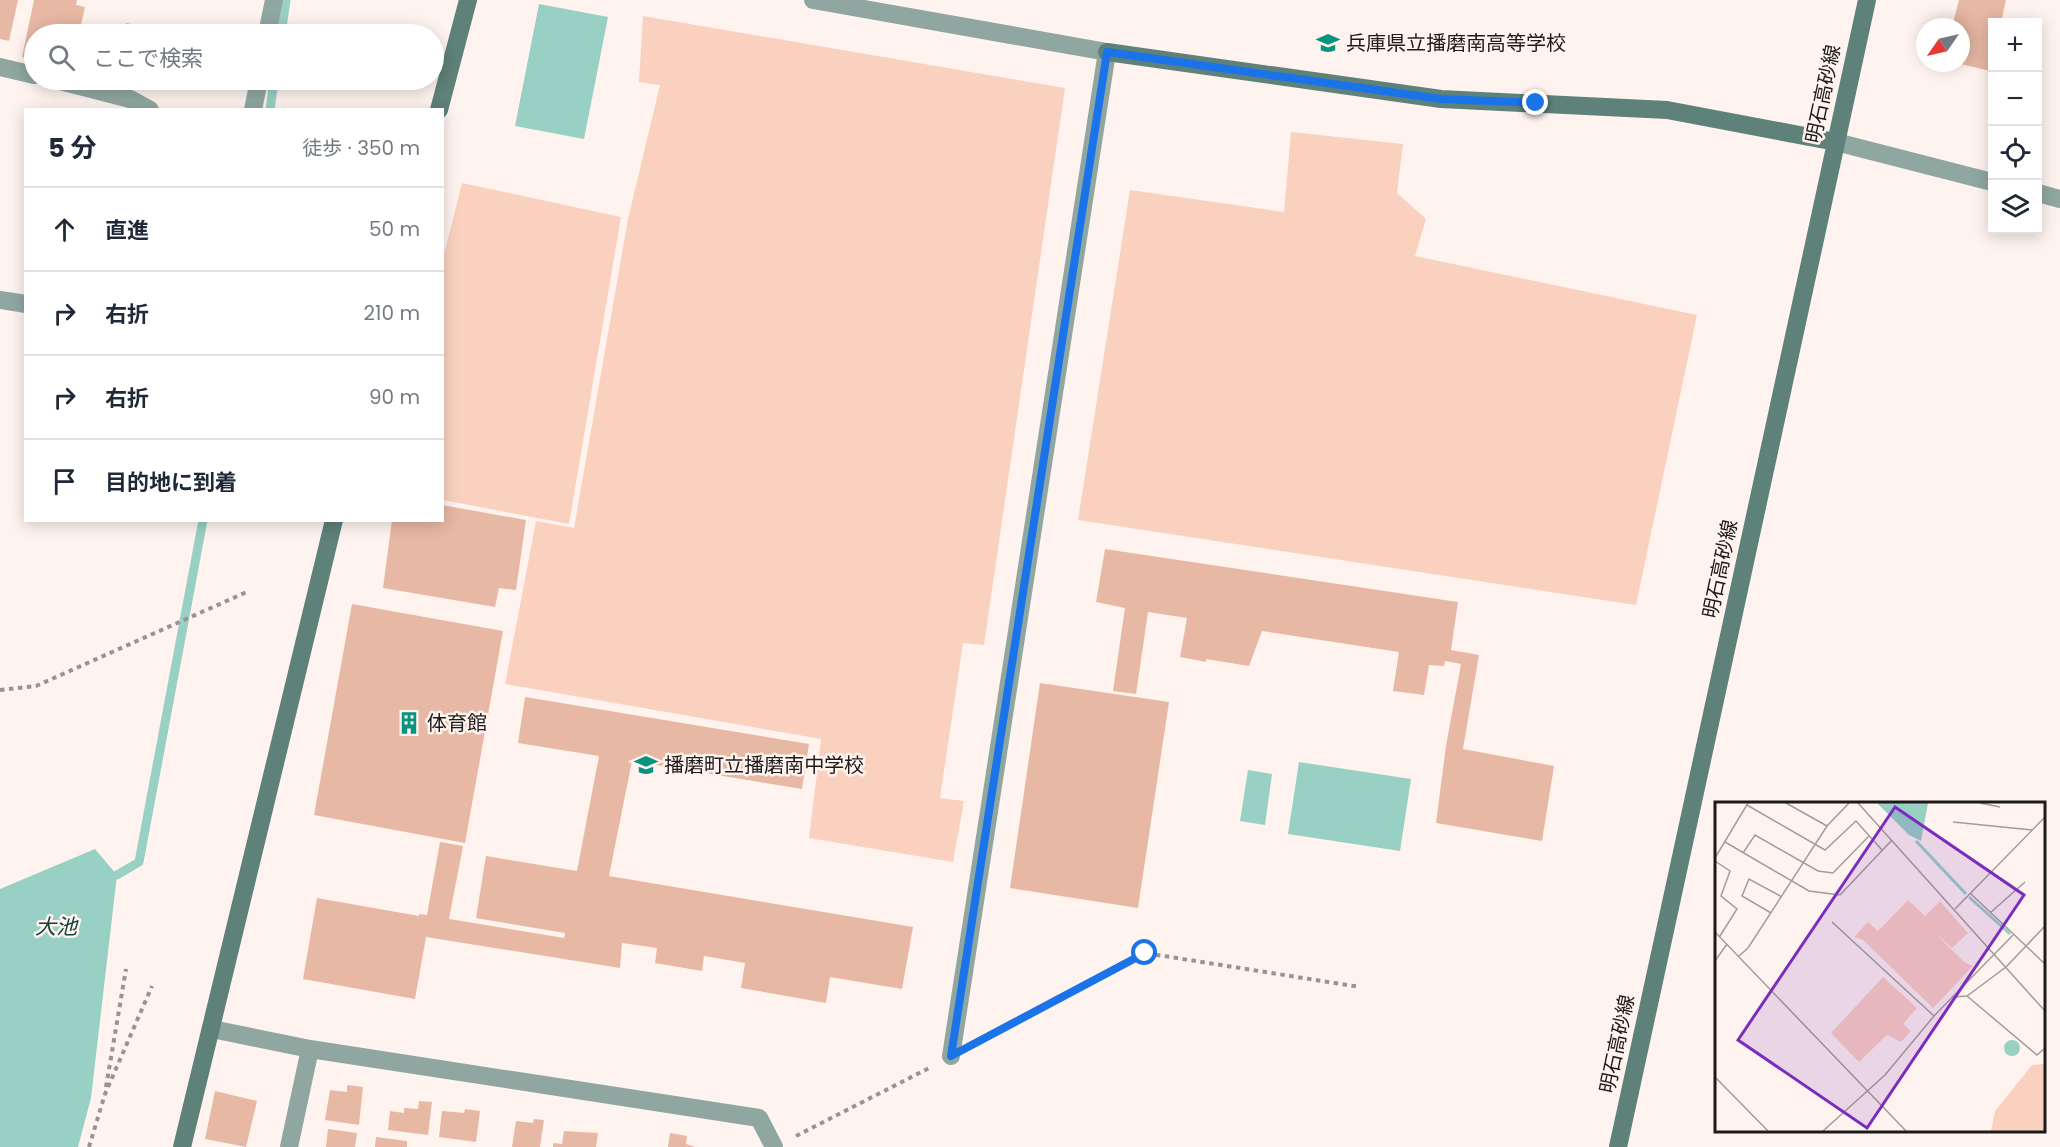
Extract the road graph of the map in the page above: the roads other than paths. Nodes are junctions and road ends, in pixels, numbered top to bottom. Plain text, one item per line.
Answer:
1 (274, 0) edge
2 (468, 0) edge
3 (813, 0) edge
4 (902, 0) edge
5 (1867, 0) edge
6 (914, 17) junction
7 (269, 24) edge
8 (1107, 52) junction
9 (0, 67) edge
10 (24, 73) edge
11 (95, 90) edge
12 (257, 90) edge
13 (146, 108) edge
14 (253, 108) edge
15 (440, 108) edge
16 (1836, 142) junction
17 (1988, 181) edge
18 (2042, 195) edge
19 (2060, 199) edge
20 (0, 300) edge
21 (24, 304) edge
22 (334, 522) edge
23 (212, 1029) junction
24 (310, 1049) junction
25 (951, 1056) road end
26 (182, 1147) edge
27 (289, 1147) edge
28 (774, 1147) edge
29 (1618, 1147) edge

1 - 7 street
2 - 15 street
3 - 6 street
4 - 6 street
5 - 16 street, 明石高砂線
6 - 8 street
8 - 16 street
8 - 25 street
9 - 10 street
11 - 13 street
12 - 14 street
16 - 17 street
16 - 29 street, 明石高砂線
18 - 19 street
20 - 21 street
22 - 23 street
23 - 24 street
23 - 26 street
24 - 27 street
24 - 28 street

